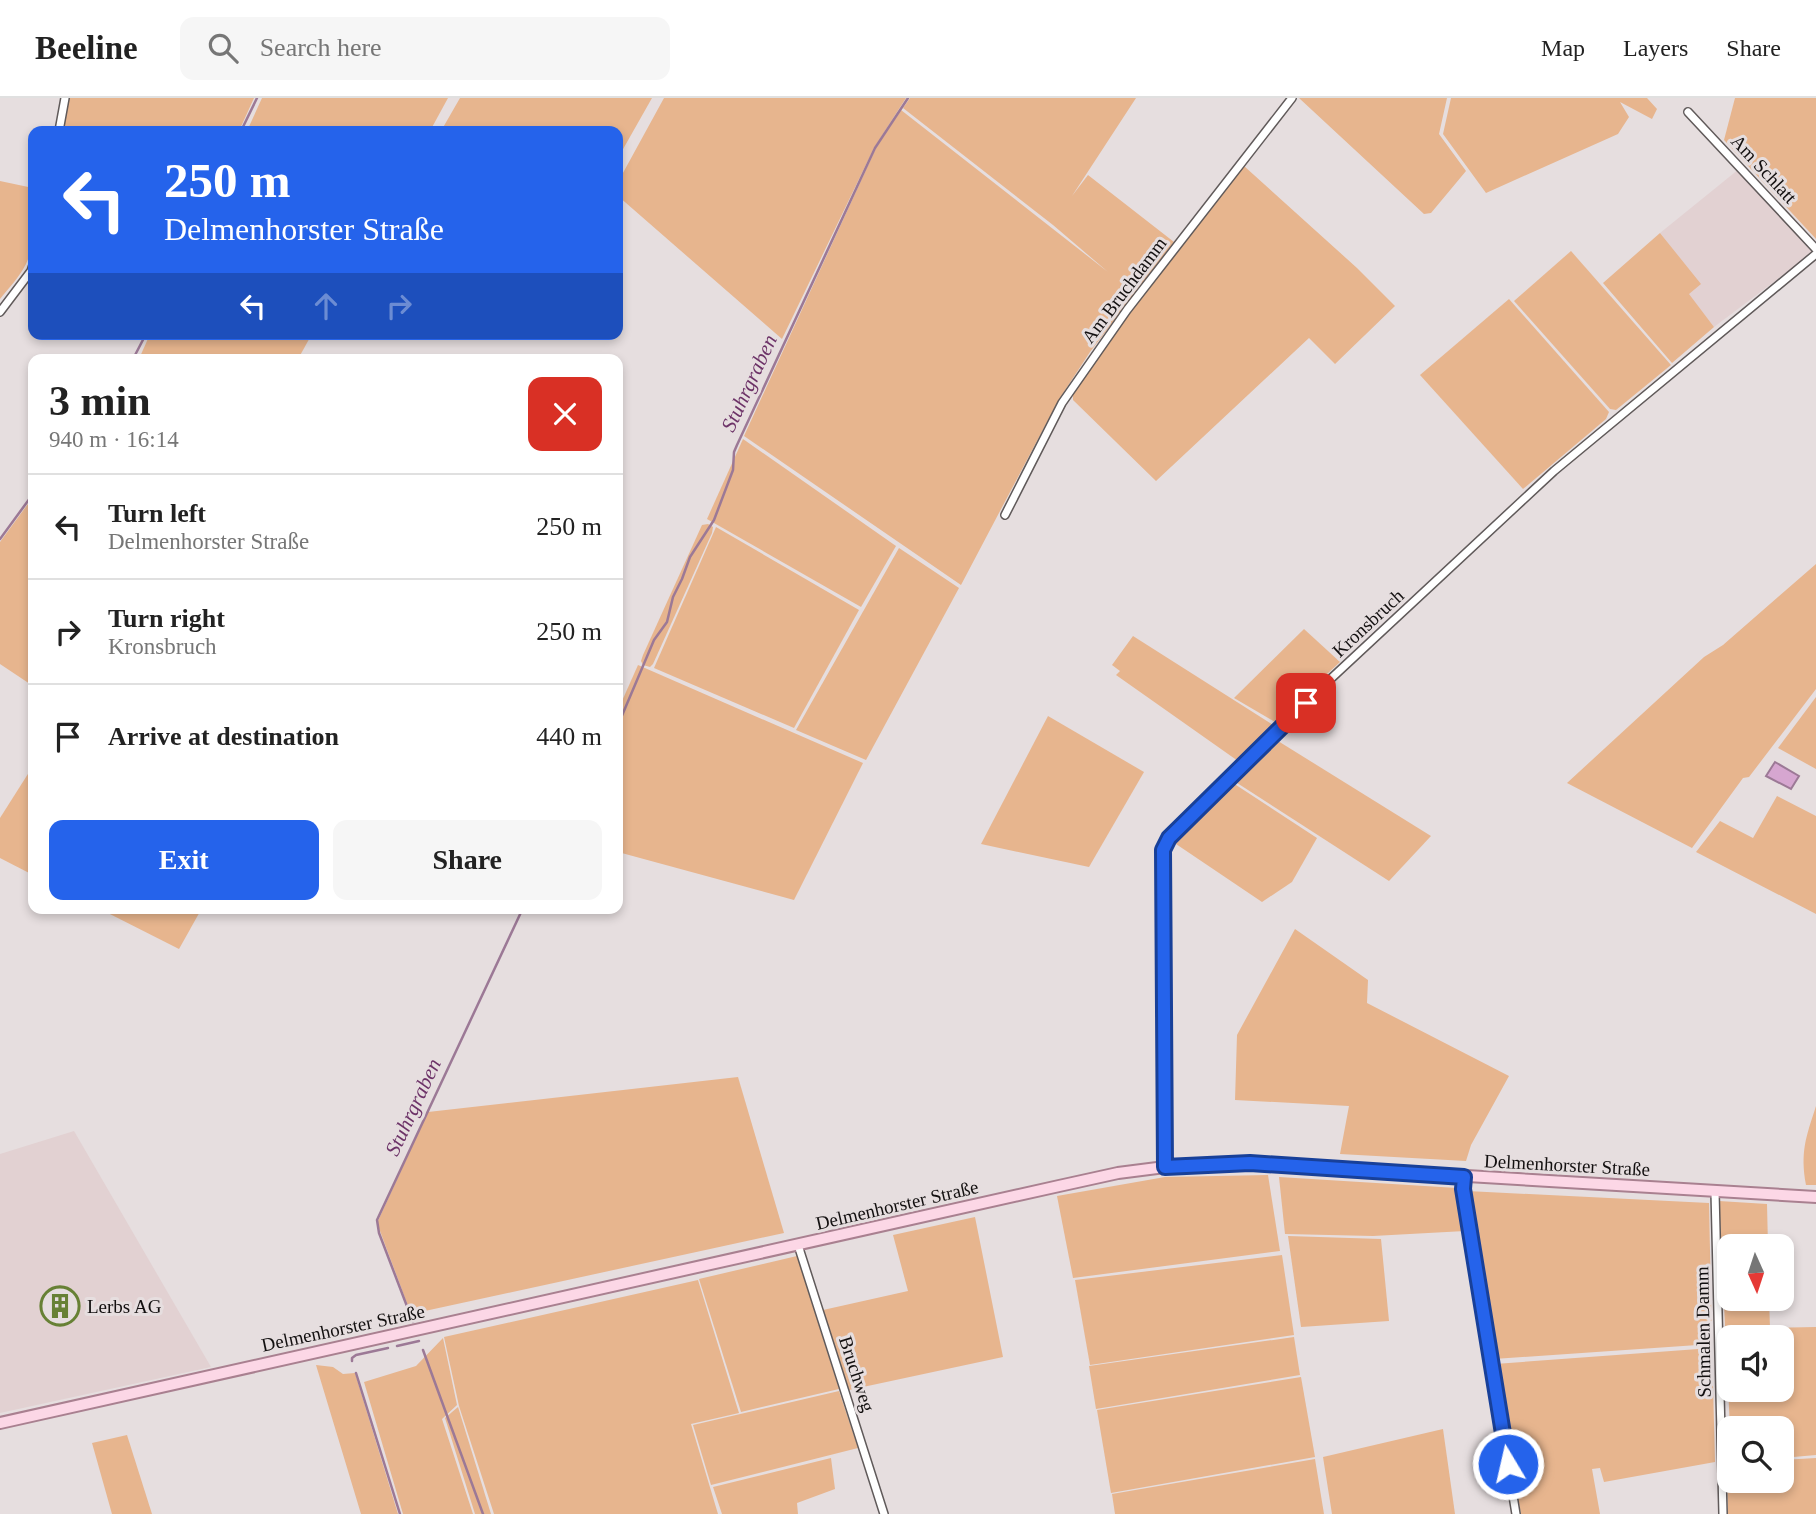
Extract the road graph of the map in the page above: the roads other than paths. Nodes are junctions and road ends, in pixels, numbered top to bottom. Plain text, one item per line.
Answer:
1 (65, 98) edge
2 (1292, 98) edge
3 (1688, 112) dead end
4 (60, 126) edge
5 (1816, 248) edge
6 (1816, 254) edge
7 (28, 275) edge
8 (0, 312) edge
9 (1005, 515) dead end
10 (1165, 1167) junction
11 (1464, 1177) junction
12 (1715, 1192) junction
13 (1816, 1197) edge
14 (798, 1245) junction
15 (0, 1423) edge
16 (884, 1514) edge
17 (1516, 1514) edge
18 (1723, 1514) edge

1 - 4 street
2 - 9 street, Am Bruchdamm
3 - 5 street, Am Schlatt
6 - 10 street, Kronsbruch
7 - 8 street
10 - 11 main road, Delmenhorster Straße
10 - 14 main road, Delmenhorster Straße
11 - 12 main road, Delmenhorster Straße
11 - 17 street
12 - 13 main road, Delmenhorster Straße
12 - 18 street, Schmalen Damm
14 - 15 main road, Delmenhorster Straße
14 - 16 street, Bruchweg

